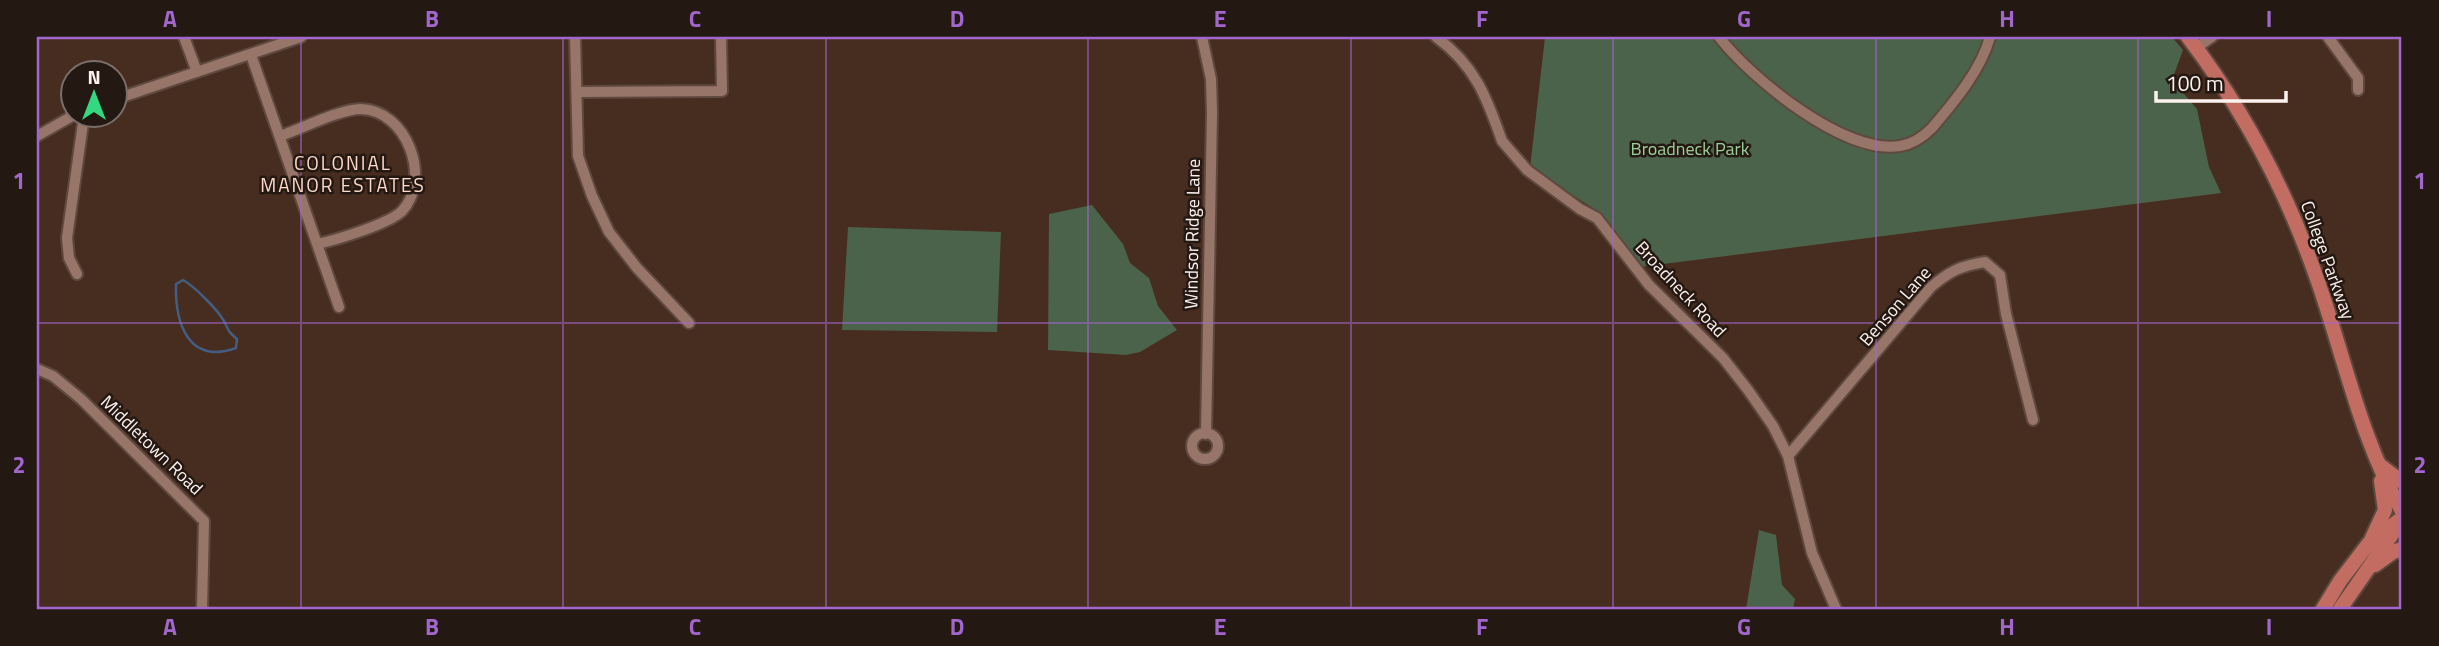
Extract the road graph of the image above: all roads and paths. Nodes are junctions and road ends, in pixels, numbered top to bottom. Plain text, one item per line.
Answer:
1 (184, 37) edge
2 (302, 37) edge
3 (575, 37) edge
4 (721, 37) edge
5 (1202, 37) edge
6 (1436, 37) edge
7 (1719, 37) edge
8 (1990, 37) edge
9 (2212, 37) edge
10 (2328, 37) edge
11 (2192, 42) edge
12 (251, 55) junction
13 (197, 72) junction
14 (2358, 90) dead end
15 (577, 92) junction
16 (130, 94) edge
17 (60, 123) edge
18 (82, 130) edge
19 (37, 136) edge
20 (280, 136) junction
21 (317, 244) junction
22 (77, 274) dead end
23 (339, 307) dead end
24 (689, 323) dead end
25 (37, 369) edge
26 (2033, 420) dead end
27 (1206, 434) dead end
28 (1788, 456) junction
29 (2377, 463) junction
30 (2402, 482) edge
31 (2402, 511) edge
32 (2402, 519) edge
33 (2369, 543) junction
34 (2402, 549) edge
35 (2365, 571) junction
36 (202, 609) edge
37 (1836, 609) edge
38 (2323, 609) edge
39 (2340, 609) edge

1 - 13 street
2 - 12 street
3 - 15 street
4 - 15 street
5 - 27 street, Windsor Ridge Lane
6 - 28 street, Broadneck Road
7 - 8 street
9 - 11 street
10 - 14 street
11 - 29 main road, College Parkway
12 - 13 street
12 - 20 street
13 - 16 street
15 - 24 street
17 - 19 street
18 - 22 street
20 - 21 street
20 - 21 street
21 - 23 street
25 - 36 street, Middletown Road
26 - 28 street, Benson Lane
28 - 37 street, Broadneck Road
29 - 30 main road
29 - 31 main road, College Parkway
29 - 33 main road
32 - 33 main road
32 - 35 main road
33 - 38 main road
34 - 35 main road
35 - 39 main road

